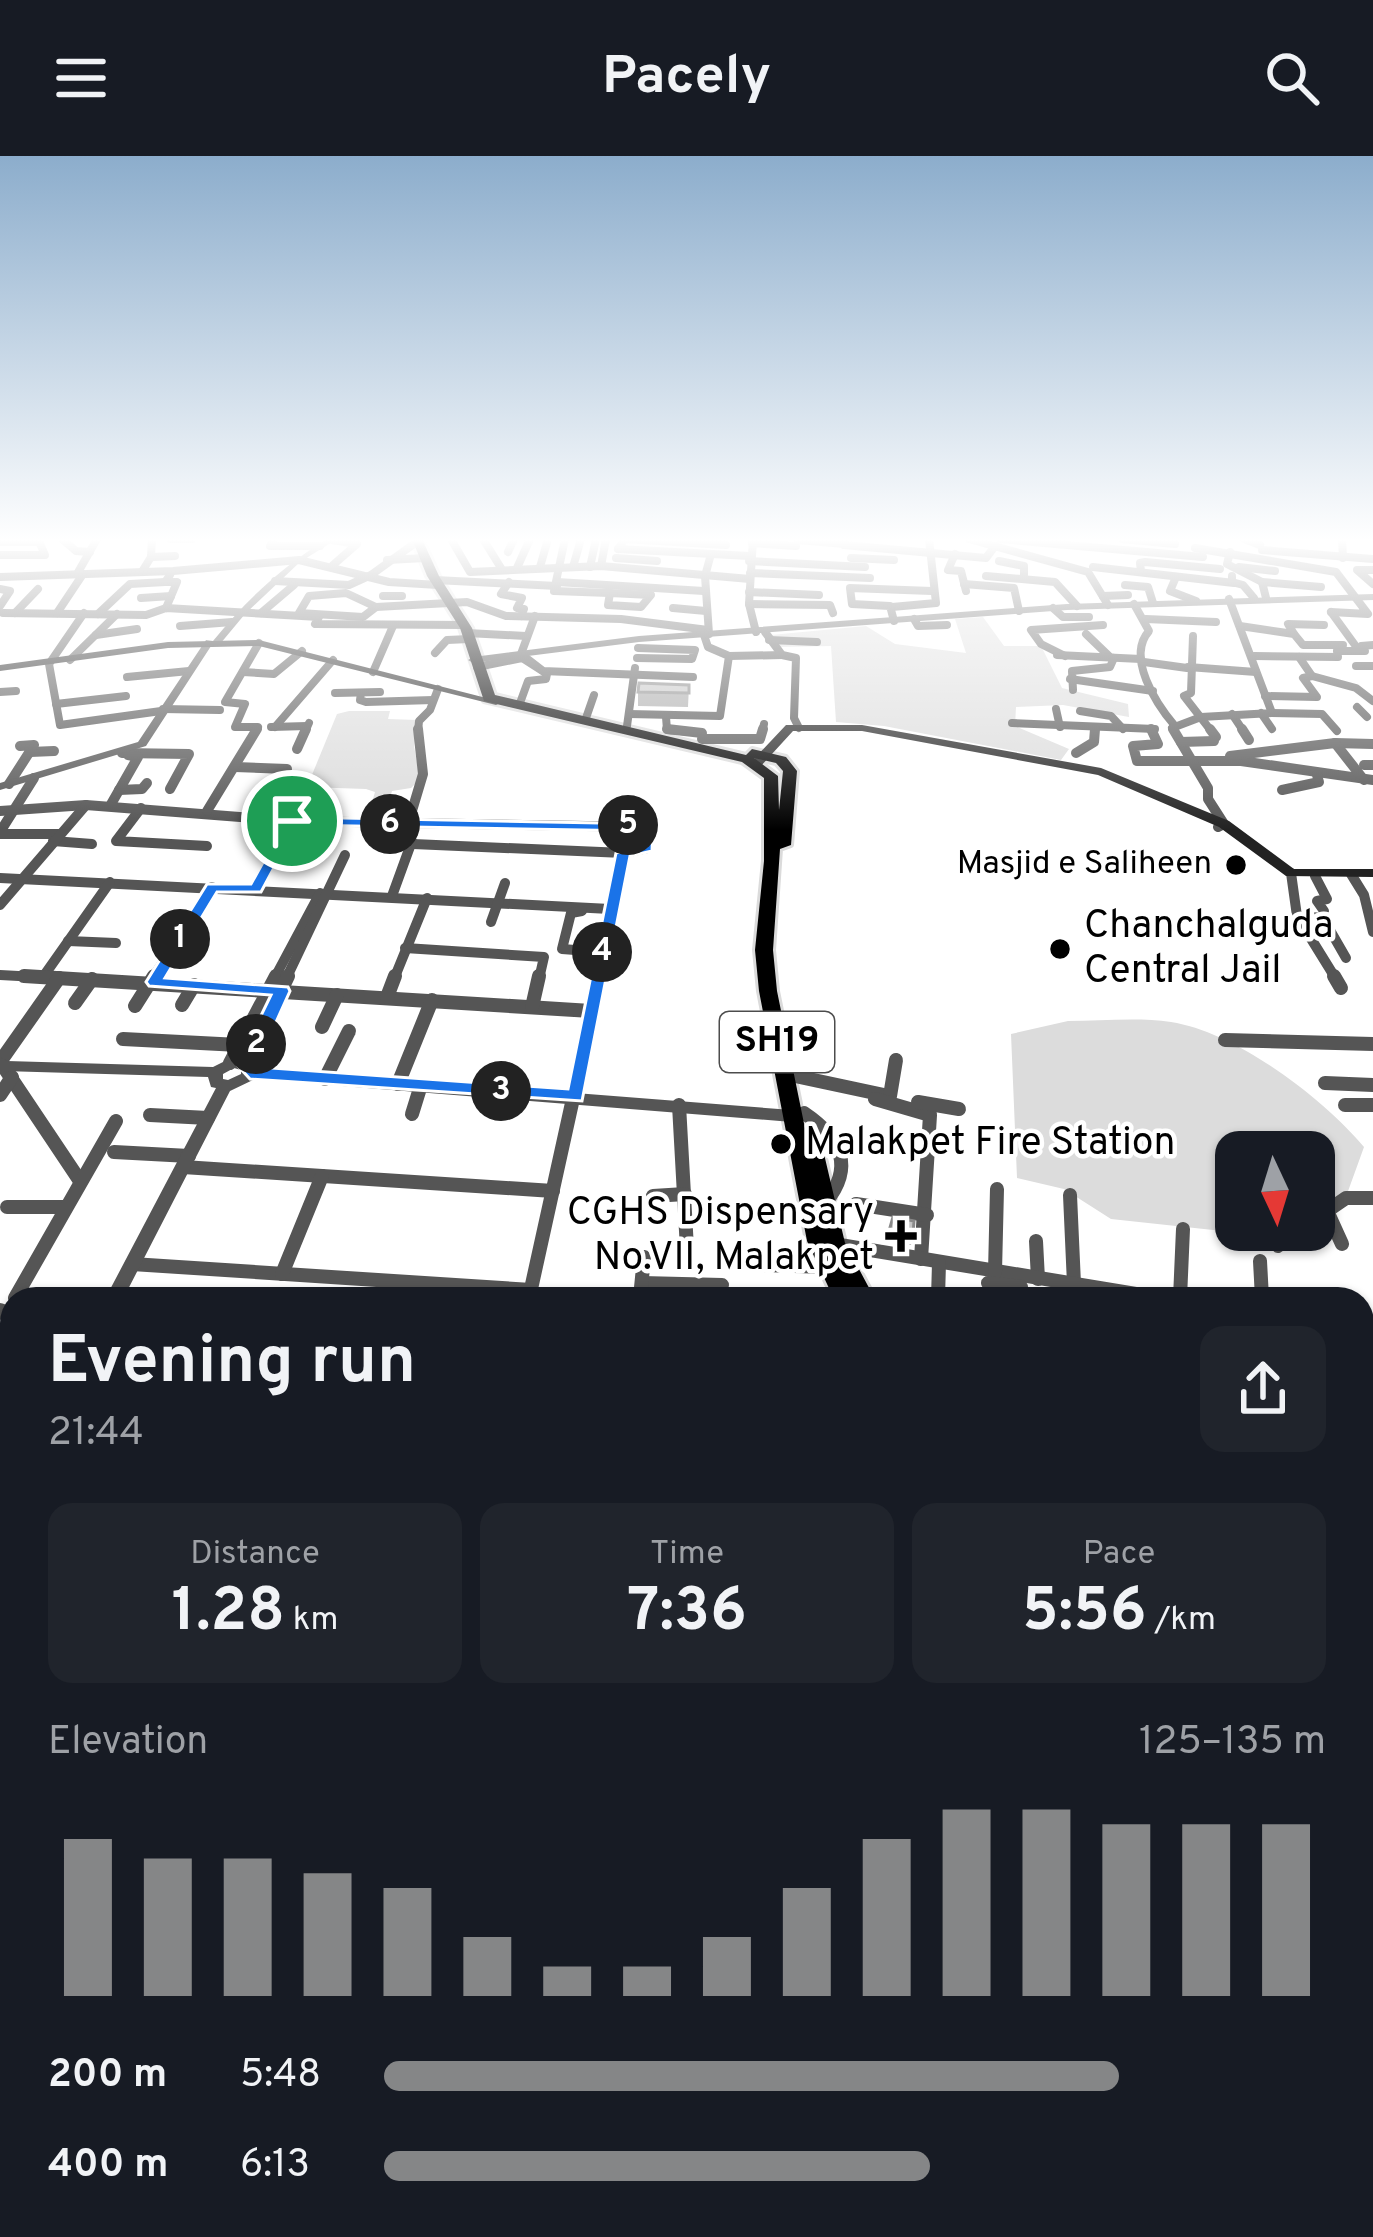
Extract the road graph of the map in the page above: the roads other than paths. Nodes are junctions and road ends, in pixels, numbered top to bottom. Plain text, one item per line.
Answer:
1 (69, 636) edge
2 (95, 636) edge
3 (219, 636) edge
4 (307, 636) edge
5 (389, 636) edge
6 (456, 636) edge
7 (468, 636) edge
8 (526, 636) edge
9 (617, 636) edge
10 (677, 636) edge
11 (707, 636) edge
12 (765, 636) edge
13 (772, 636) edge
14 (1026, 636) edge
15 (1042, 636) edge
16 (1089, 636) edge
17 (1146, 636) edge
18 (1193, 636) dead end
19 (1245, 636) edge
20 (1263, 636) edge
21 (1292, 636) edge
22 (1295, 636) edge
23 (1323, 636) edge
24 (668, 637) joint
25 (1022, 637) dead end
26 (1266, 637) dead end
27 (1324, 639) dead end
28 (213, 642) junction
29 (614, 642) junction
30 (817, 642) dead end
31 (259, 644) junction
32 (638, 649) junction
33 (298, 650) junction
34 (1366, 652) edge
35 (435, 653) dead end
36 (521, 654) junction
37 (1044, 654) dead end
38 (782, 655) junction
39 (729, 656) junction
40 (1065, 656) junction
41 (1254, 656) junction
42 (1280, 657) junction
43 (1299, 657) junction
44 (1086, 658) junction
45 (1113, 658) junction
46 (70, 660) junction
47 (333, 660) junction
48 (1143, 661) junction
49 (49, 664) junction
50 (1356, 666) dead end
51 (477, 667) junction
52 (1188, 667) junction
53 (0, 668) edge
54 (1105, 669) junction
55 (189, 670) junction
56 (1256, 671) junction
57 (242, 672) junction
58 (373, 672) junction
59 (692, 676) dead end
60 (1312, 676) junction
61 (128, 677) dead end
62 (1073, 679) junction
63 (634, 681) junction
64 (1104, 682) junction
65 (1117, 683) dead end
66 (679, 687) edge
67 (1242, 687) dead end
68 (16, 691) dead end
69 (1154, 691) junction
70 (0, 692) edge
71 (380, 692) dead end
72 (335, 693) dead end
73 (361, 693) junction
74 (1263, 693) junction
75 (436, 695) junction
76 (594, 695) dead end
77 (126, 697) dead end
78 (492, 698) junction
79 (520, 703) junction
80 (56, 704) junction
81 (1056, 709) dead end
82 (162, 710) junction
83 (220, 710) dead end
84 (1370, 710) edge
85 (1080, 711) dead end
86 (1041, 713) dead end
87 (1266, 713) junction
88 (1232, 714) junction
89 (666, 717) dead end
90 (1201, 717) junction
91 (586, 718) junction
92 (704, 718) dead end
93 (628, 720) junction
94 (764, 724) dead end
95 (1012, 724) dead end
96 (798, 726) junction
97 (258, 727) junction
98 (275, 727) junction
99 (1173, 727) junction
100 (1053, 729) junction
101 (1095, 729) junction
102 (1124, 729) junction
103 (1150, 729) junction
104 (1271, 729) dead end
105 (1336, 730) dead end
106 (1373, 736) edge
107 (702, 738) junction
108 (1249, 740) dead end
109 (1180, 742) junction
110 (1335, 743) junction
111 (297, 749) dead end
112 (55, 751) dead end
113 (120, 754) junction
114 (1118, 755) dead end
115 (1135, 756) junction
116 (1226, 756) junction
117 (1088, 758) dead end
118 (763, 759) junction
119 (1192, 761) junction
120 (236, 767) junction
121 (1317, 775) junction
122 (34, 778) junction
123 (1367, 781) edge
124 (147, 783) dead end
125 (4, 785) edge
126 (170, 789) dead end
127 (119, 790) junction
128 (1282, 790) dead end
129 (86, 805) junction
130 (19, 806) junction
131 (110, 806) junction
132 (141, 808) junction
133 (0, 811) edge
134 (207, 811) junction
135 (261, 818) junction
136 (292, 821) junction
137 (338, 821) junction
138 (411, 824) junction
139 (1221, 825) junction
140 (0, 833) edge
141 (56, 838) junction
142 (92, 844) dead end
143 (413, 844) junction
144 (207, 846) dead end
145 (624, 853) junction
146 (320, 854) dead end
147 (345, 855) dead end
148 (1290, 875) junction
149 (1373, 876) edge
150 (26, 877) junction
151 (1353, 877) junction
152 (0, 878) edge
153 (1315, 878) junction
154 (110, 882) junction
155 (505, 883) dead end
156 (524, 885) dead end
157 (212, 887) junction
158 (256, 889) junction
159 (325, 893) junction
160 (392, 896) junction
161 (1368, 896) edge
162 (427, 898) junction
163 (497, 903) junction
164 (519, 904) junction
165 (0, 905) edge
166 (610, 909) junction
167 (1324, 911) dead end
168 (1297, 916) junction
169 (491, 922) dead end
170 (1372, 929) edge
171 (68, 941) junction
172 (116, 944) dead end
173 (405, 948) junction
174 (600, 952) junction
175 (1346, 958) dead end
176 (0, 975) edge
177 (43, 977) junction
178 (59, 978) junction
179 (92, 979) junction
180 (154, 982) junction
181 (194, 985) junction
182 (1341, 988) dead end
183 (275, 990) junction
184 (338, 994) junction
185 (387, 997) junction
186 (432, 1000) junction
187 (75, 1003) dead end
188 (182, 1005) dead end
189 (136, 1006) dead end
190 (532, 1007) junction
191 (591, 1011) junction
192 (322, 1028) dead end
193 (349, 1031) dead end
194 (123, 1039) dead end
195 (1225, 1040) dead end
196 (1373, 1044) edge
197 (239, 1045) junction
198 (896, 1060) dead end
199 (4, 1067) edge
200 (233, 1072) junction
201 (795, 1076) junction
202 (325, 1079) junction
203 (1324, 1083) dead end
204 (398, 1084) junction
205 (1373, 1084) edge
206 (421, 1085) junction
207 (0, 1095) edge
208 (576, 1096) junction
209 (882, 1098) junction
210 (1345, 1105) dead end
211 (1373, 1105) edge
212 (679, 1106) junction
213 (959, 1109) dead end
214 (412, 1114) dead end
215 (798, 1114) junction
216 (149, 1115) dead end
217 (208, 1118) junction
218 (116, 1121) dead end
219 (114, 1152) dead end
220 (186, 1162) junction
221 (322, 1176) junction
222 (80, 1181) junction
223 (997, 1189) dead end
224 (553, 1191) junction
225 (685, 1194) junction
226 (1070, 1195) dead end
227 (653, 1196) dead end
228 (1373, 1198) edge
229 (856, 1204) dead end
230 (1335, 1204) edge
231 (7, 1207) dead end
232 (65, 1207) junction
233 (927, 1215) junction
234 (1184, 1229) dead end
235 (1335, 1233) edge
236 (1036, 1241) dead end
237 (834, 1244) junction
238 (1342, 1244) dead end
239 (687, 1249) dead end
240 (644, 1257) dead end
241 (921, 1259) junction
242 (1261, 1261) dead end
243 (940, 1263) junction
244 (132, 1264) junction
245 (762, 1265) dead end
246 (827, 1267) junction
247 (282, 1274) junction
248 (990, 1281) edge
249 (1074, 1284) junction
250 (722, 1285) dead end
251 (1026, 1285) edge
252 (21, 1287) edge
253 (120, 1287) edge
254 (436, 1287) edge
255 (532, 1287) edge
256 (641, 1287) edge
257 (695, 1287) edge
258 (838, 1287) edge
259 (857, 1287) edge
260 (939, 1287) edge
261 (1092, 1287) edge
262 (1181, 1287) edge
263 (1262, 1287) edge

1 - 49 street
2 - 46 street
3 - 28 street
4 - 33 street
5 - 58 street
6 - 35 street
7 - 51 main road
8 - 36 street
9 - 29 street
10 - 24 street
11 - 39 street
12 - 38 street
13 - 30 street
14 - 25 street
15 - 40 street
16 - 45 street
17 - 48 street
18 - 52 street
19 - 41 street
20 - 26 street
21 - 42 street
22 - 34 street
23 - 27 street
24 - 32 street
28 - 31 main road
28 - 46 main road
28 - 55 street
29 - 32 street
29 - 36 street
31 - 33 main road
31 - 57 street
32 - 32 street
32 - 63 street
33 - 47 main road
33 - 57 street
34 - 43 street
34 - 50 street
36 - 51 street
36 - 63 street
37 - 40 street
38 - 39 street
38 - 96 street
39 - 93 street
40 - 44 street
41 - 42 street
41 - 56 street
42 - 43 street
43 - 60 street
44 - 45 street
44 - 62 street
45 - 48 street
45 - 54 street
46 - 49 main road
47 - 58 main road
47 - 98 street
48 - 52 street
48 - 69 street
49 - 53 main road
49 - 80 street
51 - 78 main road
51 - 79 street
52 - 56 street
52 - 90 street
54 - 62 street
54 - 64 street
55 - 61 street
55 - 82 street
56 - 74 street
57 - 97 street
58 - 75 main road
59 - 63 street
60 - 74 street
60 - 84 street
62 - 64 street
63 - 66 street
63 - 93 street
64 - 65 street
64 - 69 street
67 - 74 street
68 - 70 street
69 - 99 street
71 - 73 street
72 - 73 street
73 - 75 street
74 - 87 street
75 - 78 main road
75 - 138 street
76 - 91 street
77 - 80 street
78 - 79 main road
78 - 118 main road
79 - 91 main road
80 - 82 street
81 - 100 street
82 - 83 street
82 - 113 street
85 - 102 street
86 - 100 street
87 - 88 street
87 - 104 street
87 - 105 street
88 - 90 street
88 - 108 street
89 - 107 street
90 - 99 street
90 - 109 street
91 - 93 main road
92 - 107 street
93 - 107 main road
94 - 107 street
95 - 100 street
96 - 118 main road
96 - 139 main road
97 - 98 street
97 - 120 street
98 - 111 street
99 - 103 street
99 - 109 street
100 - 101 street
101 - 102 street
101 - 117 street
102 - 103 street
103 - 115 street
106 - 110 street
107 - 118 main road
109 - 119 street
110 - 116 street
110 - 123 street
112 - 125 street
113 - 122 street
113 - 126 street
113 - 127 street
114 - 115 street
115 - 119 street
116 - 119 street
116 - 121 street
118 - 201 main road, SH19
118 - 215 main road, SH19
119 - 139 street
120 - 134 street
120 - 135 street
121 - 123 street
121 - 128 street
122 - 125 street
122 - 130 street
124 - 127 street
127 - 131 street
129 - 130 street
129 - 131 street
129 - 141 street
130 - 133 street
130 - 140 street
131 - 132 street
132 - 134 street
132 - 144 street
134 - 135 street
135 - 136 street
136 - 137 street
136 - 158 street
137 - 138 street
137 - 146 street
138 - 143 street
138 - 145 street
139 - 148 main road
140 - 141 street
141 - 142 street
141 - 150 street
143 - 145 street
143 - 160 street
145 - 166 street
147 - 159 street
148 - 153 main road
148 - 168 street
149 - 151 main road
150 - 152 street
150 - 154 street
150 - 165 street
151 - 153 main road
151 - 161 street
153 - 167 street
154 - 157 street
154 - 171 street
155 - 163 street
156 - 164 street
157 - 158 street
157 - 180 street
158 - 159 street
159 - 160 street
159 - 183 street
160 - 162 street
161 - 170 street
162 - 163 street
162 - 173 street
163 - 164 street
163 - 169 street
164 - 166 street
166 - 174 street
168 - 175 street
168 - 182 street
171 - 172 street
171 - 177 street
173 - 185 street
173 - 190 street
174 - 174 street
174 - 191 street
176 - 177 street
177 - 178 street
178 - 179 street
178 - 199 street
179 - 180 street
179 - 187 street
180 - 181 street
180 - 189 street
181 - 183 street
181 - 188 street
183 - 184 street
183 - 197 street
183 - 200 street
184 - 185 street
184 - 192 street
185 - 186 street
186 - 190 street
186 - 204 street
190 - 191 street
191 - 208 street
193 - 202 street
194 - 197 street
195 - 196 street
197 - 200 street
198 - 209 street
199 - 200 street
199 - 207 street
199 - 222 street
200 - 202 street
200 - 217 street
201 - 209 street
201 - 215 main road, SH19
202 - 204 street
203 - 205 street
204 - 206 street
206 - 208 street
206 - 214 street
208 - 212 street
208 - 224 street
209 - 213 street
209 - 233 street
210 - 211 street
212 - 215 street
212 - 225 street
215 - 237 main road, SH19
215 - 246 main road, SH19
216 - 217 street
217 - 220 street
218 - 222 street
219 - 220 street
220 - 221 street
220 - 244 street
221 - 224 street
221 - 247 street
222 - 232 street
223 - 248 street
224 - 255 street
225 - 227 street
225 - 239 street
226 - 249 street
228 - 230 street
229 - 233 street
231 - 232 street
232 - 252 street
233 - 241 street
234 - 262 street
235 - 238 street
236 - 251 street
237 - 241 street
237 - 259 main road, SH19
240 - 256 street
241 - 243 street
242 - 263 street
243 - 248 street
243 - 260 street
244 - 247 street
244 - 253 street
245 - 246 street
246 - 258 main road, SH19
247 - 254 street
248 - 251 street
249 - 251 street
249 - 261 street
250 - 257 street

